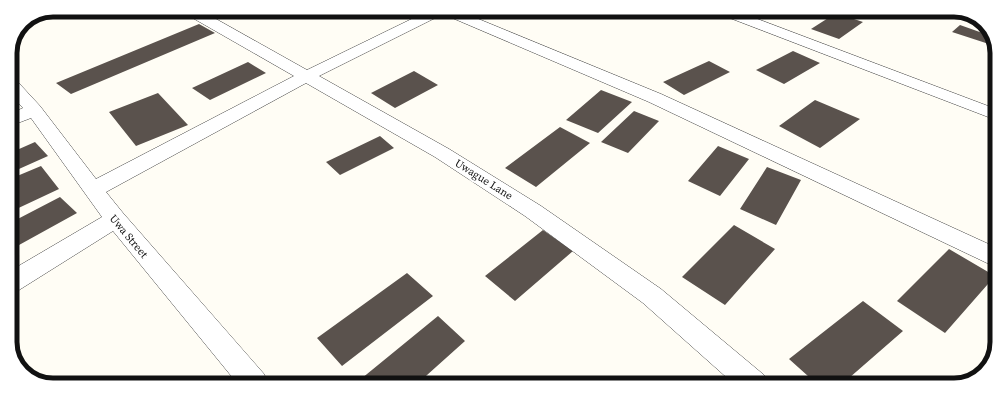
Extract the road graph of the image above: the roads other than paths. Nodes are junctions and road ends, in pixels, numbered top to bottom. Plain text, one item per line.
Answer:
1 (202, 17) edge
2 (427, 17) edge
3 (461, 17) edge
4 (747, 17) edge
5 (307, 76) junction
6 (17, 92) edge
7 (34, 110) junction
8 (990, 113) edge
9 (17, 118) edge
10 (93, 190) junction
11 (115, 219) junction
12 (990, 255) edge
13 (17, 279) edge
14 (250, 378) edge
15 (747, 378) edge

1 - 5 street, Uwague Lane
2 - 5 street
3 - 12 street
4 - 8 street
5 - 10 street
5 - 15 street, Uwague Lane
6 - 7 street, Uwa Street
7 - 9 street
7 - 10 street, Uwa Street
10 - 11 street, Uwa Street
11 - 13 street
11 - 14 street, Uwa Street

